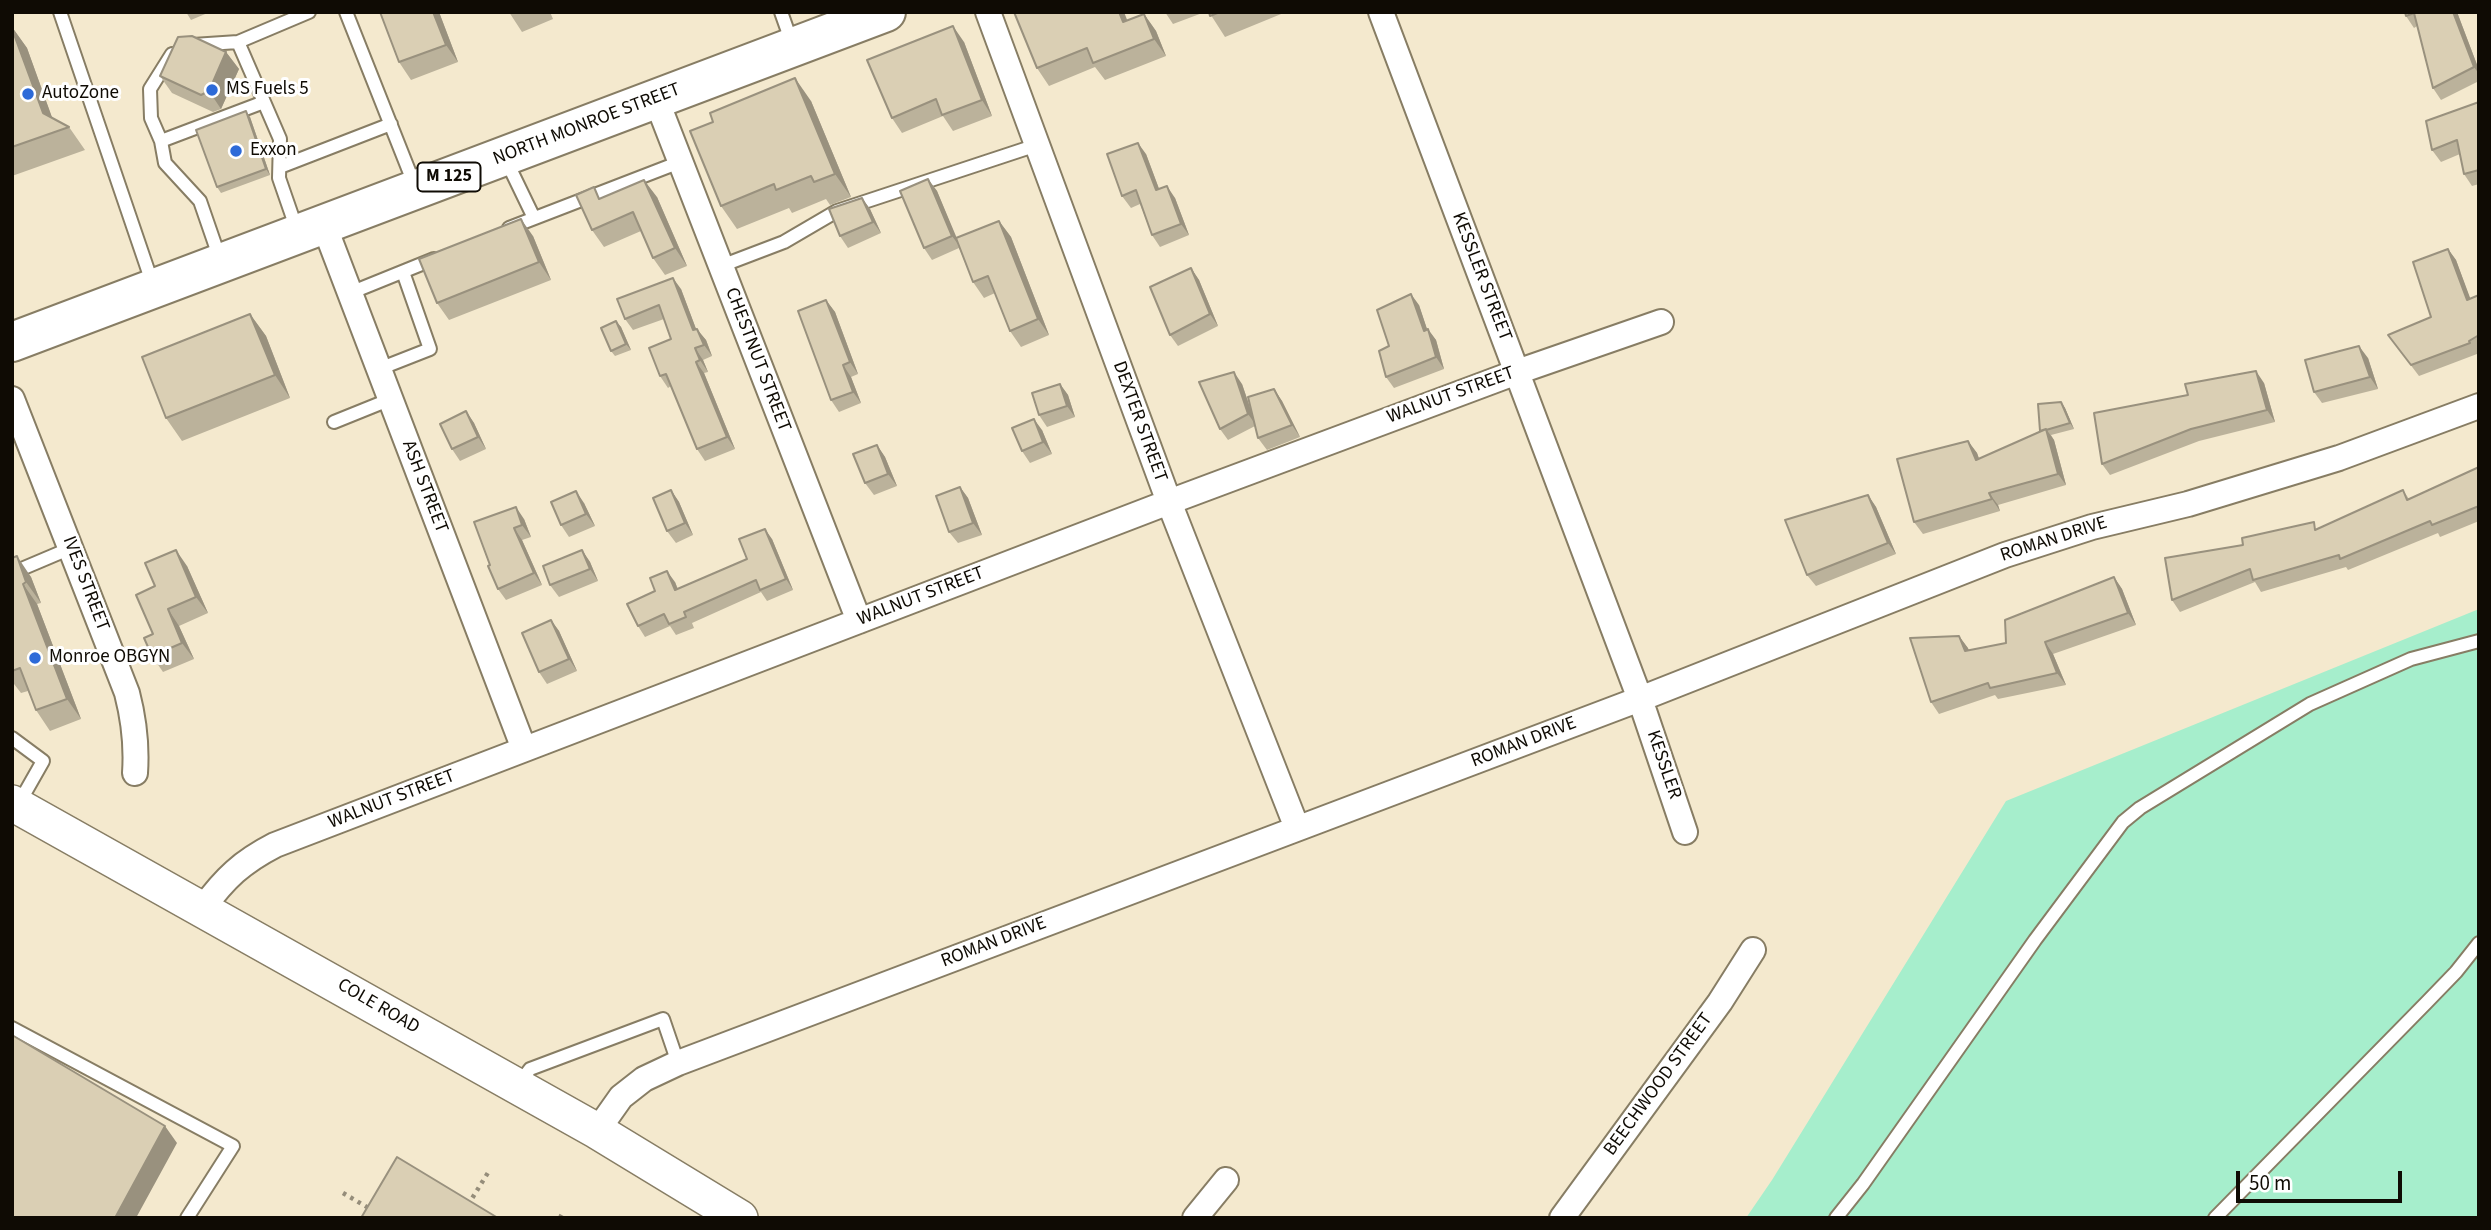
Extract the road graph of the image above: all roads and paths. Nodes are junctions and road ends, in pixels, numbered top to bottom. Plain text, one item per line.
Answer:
1 (60, 12) edge
2 (309, 12) edge
3 (346, 12) edge
4 (886, 12) edge
5 (988, 12) edge
6 (1381, 12) edge
7 (787, 30) edge
8 (238, 42) junction
9 (656, 99) junction
10 (264, 102) junction
11 (391, 124) junction
12 (161, 141) junction
13 (1037, 145) junction
14 (505, 156) junction
15 (680, 162) junction
16 (280, 167) junction
17 (417, 190) junction
18 (534, 218) junction
19 (311, 229) junction
20 (498, 232) edge
21 (450, 252) edge
22 (222, 263) junction
23 (721, 266) junction
24 (403, 272) junction
25 (154, 288) junction
26 (350, 293) junction
27 (1661, 323) dead end
28 (12, 342) edge
29 (379, 369) junction
30 (1517, 372) junction
31 (12, 399) edge
32 (391, 400) junction
33 (2479, 406) edge
34 (334, 422) dead end
35 (1169, 502) junction
36 (71, 548) junction
37 (12, 573) edge
38 (859, 621) junction
39 (2479, 641) edge
40 (1640, 699) junction
41 (12, 738) edge
42 (524, 749) junction
43 (135, 773) dead end
44 (15, 804) edge
45 (1297, 828) junction
46 (1685, 832) dead end
47 (203, 908) junction
48 (2479, 943) edge
49 (1753, 950) dead end
50 (12, 1028) edge
51 (678, 1063) junction
52 (518, 1086) junction
53 (597, 1131) junction
54 (489, 1171) dead end
55 (1226, 1180) dead end
56 (343, 1193) dead end
57 (466, 1208) edge
58 (376, 1212) edge
59 (187, 1218) edge
60 (740, 1218) edge
61 (1195, 1218) edge
62 (1562, 1218) edge
63 (1836, 1218) edge
64 (2215, 1218) edge

1 - 25 lane
2 - 8 lane
3 - 11 lane
4 - 7 main road, NORTH MONROE STREET / M 125
5 - 13 street, DEXTER STREET
6 - 30 street, KESSLER STREET
7 - 9 main road, NORTH MONROE STREET / M 125
8 - 10 lane
8 - 12 lane
9 - 14 main road, NORTH MONROE STREET / M 125
9 - 15 street, CHESTNUT STREET
10 - 12 lane
10 - 16 lane
11 - 16 lane
11 - 17 lane
12 - 22 lane
13 - 23 lane
13 - 35 street, DEXTER STREET
14 - 17 main road, NORTH MONROE STREET / M 125
14 - 18 lane
15 - 18 lane
15 - 23 street, CHESTNUT STREET
16 - 19 lane
17 - 19 main road, NORTH MONROE STREET / M 125
18 - 20 lane
19 - 22 main road, NORTH MONROE STREET / M 125
19 - 26 street, ASH STREET
21 - 24 lane
22 - 25 main road, NORTH MONROE STREET / M 125
23 - 38 street, CHESTNUT STREET
24 - 26 lane
24 - 29 lane
25 - 28 main road, NORTH MONROE STREET / M 125
26 - 29 street, ASH STREET
27 - 30 street, WALNUT STREET
29 - 32 street, ASH STREET
30 - 35 street, WALNUT STREET
30 - 40 street, KESSLER STREET
31 - 36 street, IVES STREET
32 - 34 lane
32 - 42 street, ASH STREET
33 - 40 street, ROMAN DRIVE
35 - 38 street, WALNUT STREET
35 - 45 street, DEXTER STREET
36 - 37 lane
36 - 43 street, IVES STREET
38 - 42 street, WALNUT STREET
39 - 63 lane
40 - 45 street, ROMAN DRIVE
40 - 46 street, KESSLER
41 - 44 lane
42 - 47 street, WALNUT STREET
44 - 47 street, COLE ROAD
45 - 51 street, ROMAN DRIVE
47 - 52 street, COLE ROAD
48 - 64 lane
49 - 62 street, BEECHWOOD STREET
50 - 59 lane
51 - 52 lane
51 - 53 street, ROMAN DRIVE
52 - 53 street, COLE ROAD
53 - 60 street, COLE ROAD
54 - 57 path
55 - 61 street
56 - 58 path

